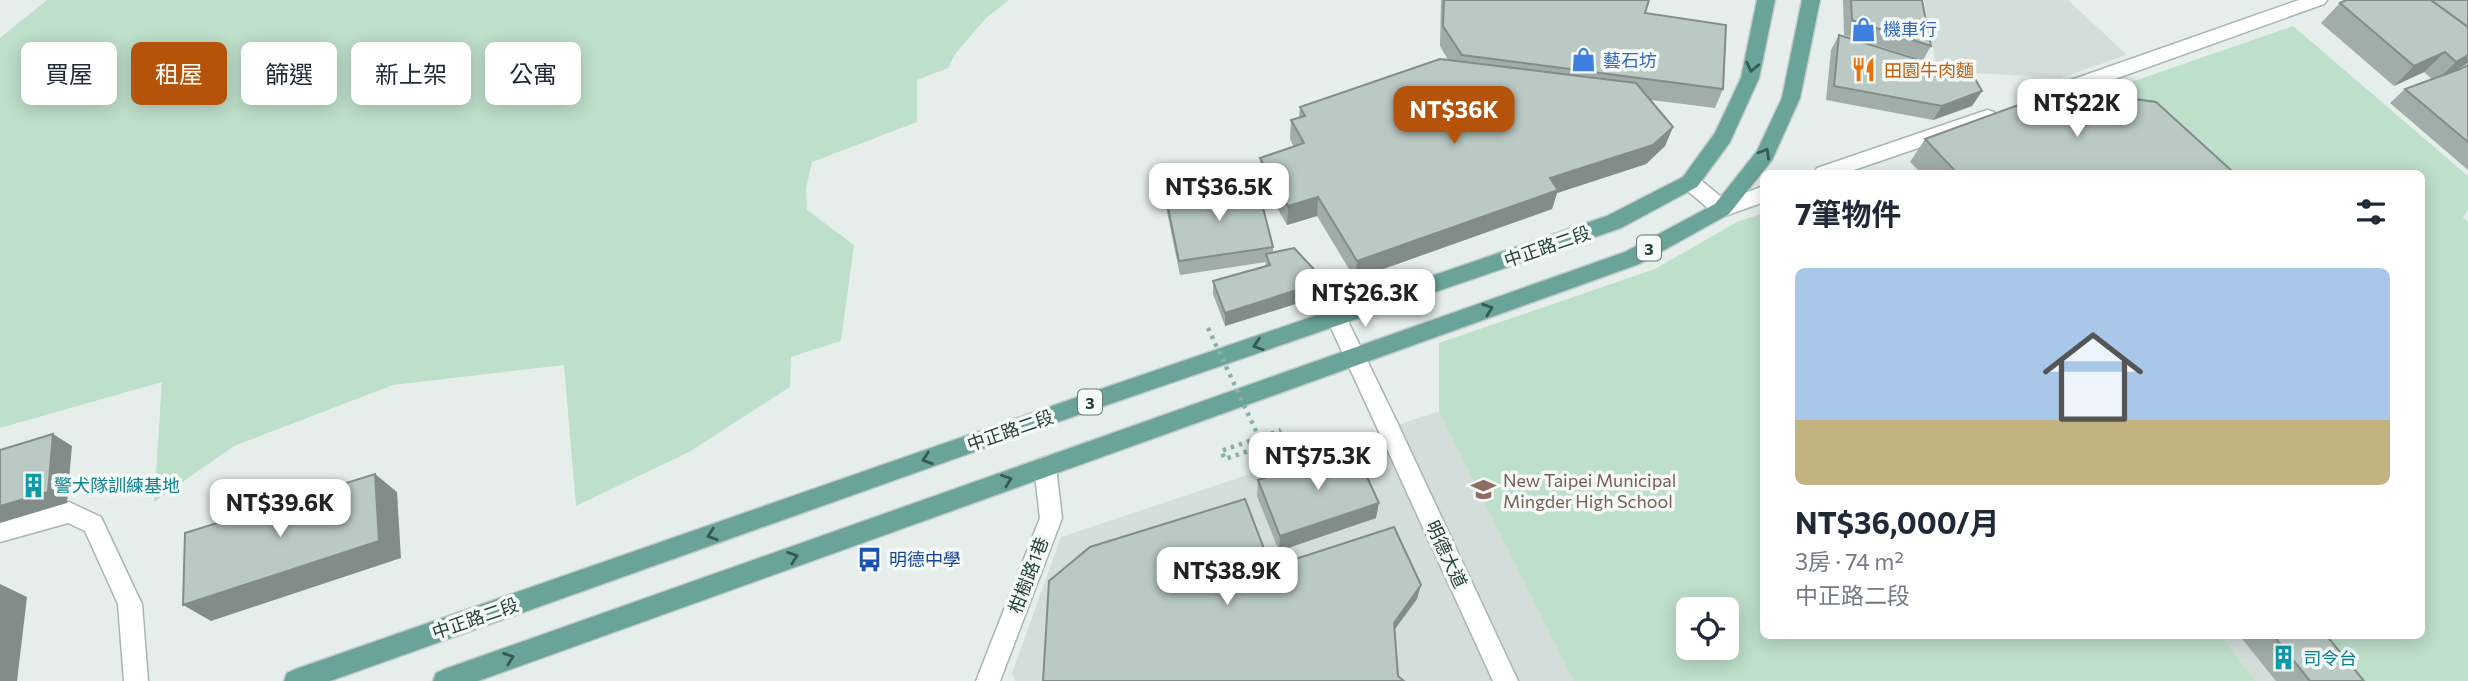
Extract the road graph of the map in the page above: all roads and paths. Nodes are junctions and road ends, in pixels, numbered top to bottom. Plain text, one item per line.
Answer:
1 (1766, 0) edge
2 (1811, 0) edge
3 (2318, 0) edge
4 (1833, 170) edge
5 (1690, 182) junction
6 (1760, 195) edge
7 (1722, 209) junction
8 (1338, 319) junction
9 (1208, 328) dead end
10 (1355, 356) junction
11 (1281, 430) dead end
12 (1045, 467) junction
13 (0, 531) edge
14 (327, 676) edge
15 (136, 681) edge
16 (296, 681) edge
17 (445, 681) edge
18 (988, 681) edge
19 (1506, 681) edge

1 -> 5 main road, 中正路二段 / 3
7 -> 2 main road, 3
3 - 4 street
5 - 7 street
5 - 8 main road, 中正路二段 / 3
6 - 7 street
10 -> 7 main road, 3
8 - 10 street, 明德大道
8 -> 14 main road, 中正路二段 / 3
9 - 11 path, bridge
10 - 12 main road, 3
10 - 19 street, 明德大道
17 -> 12 main road, 3
12 - 18 street, 柑樹路1巷
13 - 15 street
14 - 16 main road, 中正路二段 / 3

